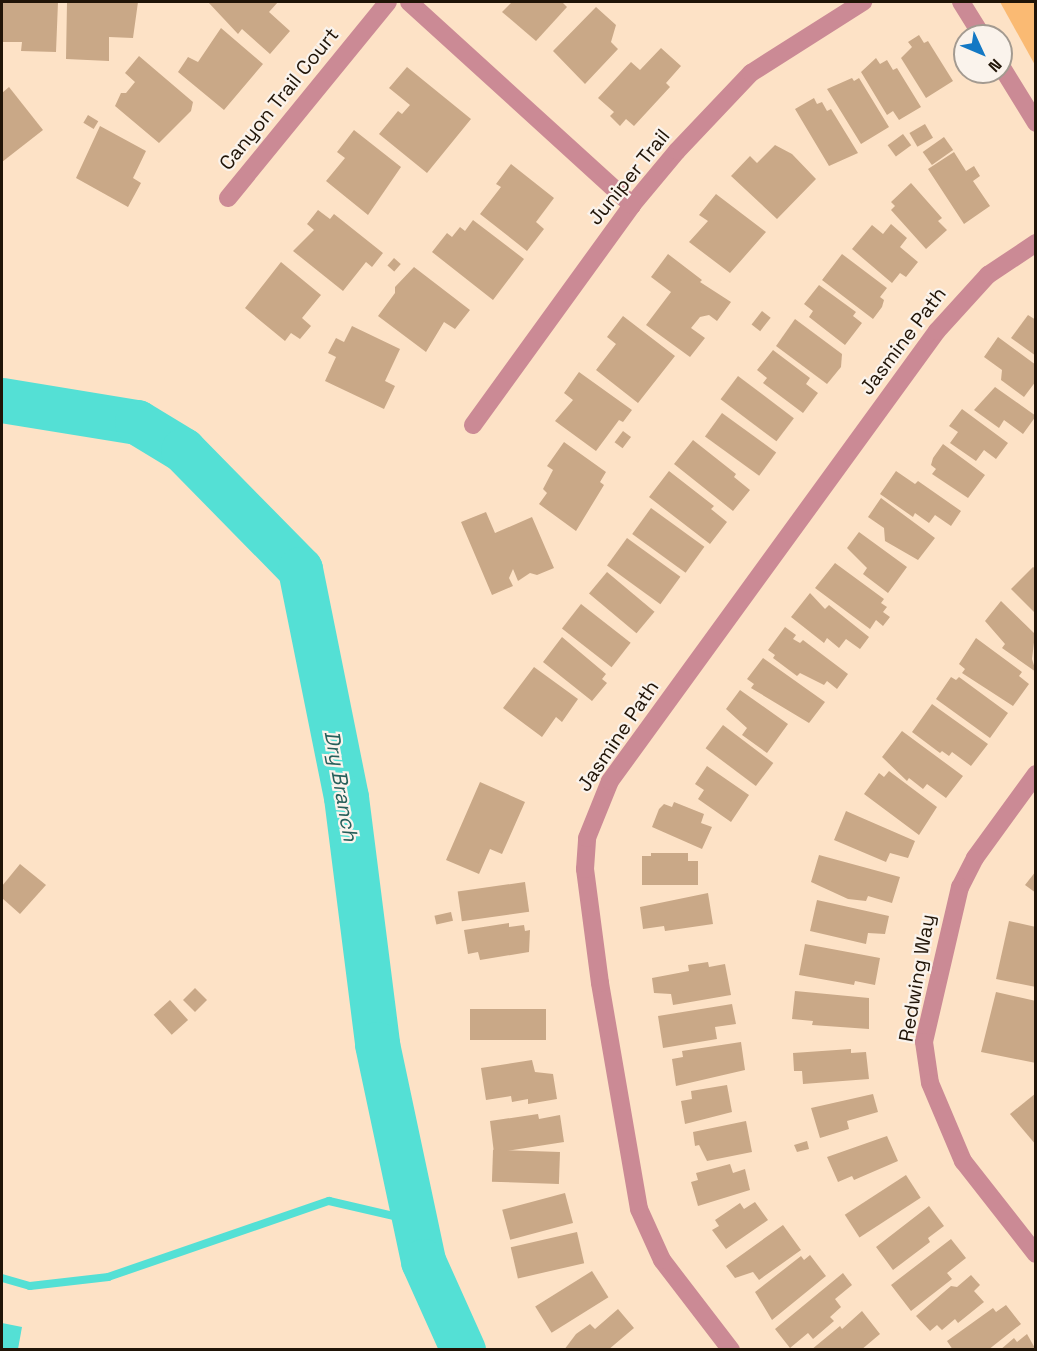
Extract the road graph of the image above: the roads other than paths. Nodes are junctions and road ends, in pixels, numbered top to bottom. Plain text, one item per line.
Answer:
1 (388, 2) edge
2 (409, 2) edge
3 (863, 2) edge
4 (961, 2) edge
5 (975, 24) edge
6 (1012, 84) edge
7 (1035, 123) edge
8 (228, 198) dead end
9 (632, 205) junction
10 (1035, 243) edge
11 (472, 425) dead end
12 (1035, 774) edge
13 (1035, 1254) edge
14 (731, 1350) edge

1 - 8 street, Canyon Trail Court
2 - 9 street
3 - 9 street, Juniper Trail
4 - 5 street
6 - 7 street
9 - 11 street, Juniper Trail
10 - 14 street, Jasmine Path
12 - 13 street, Redwing Way

